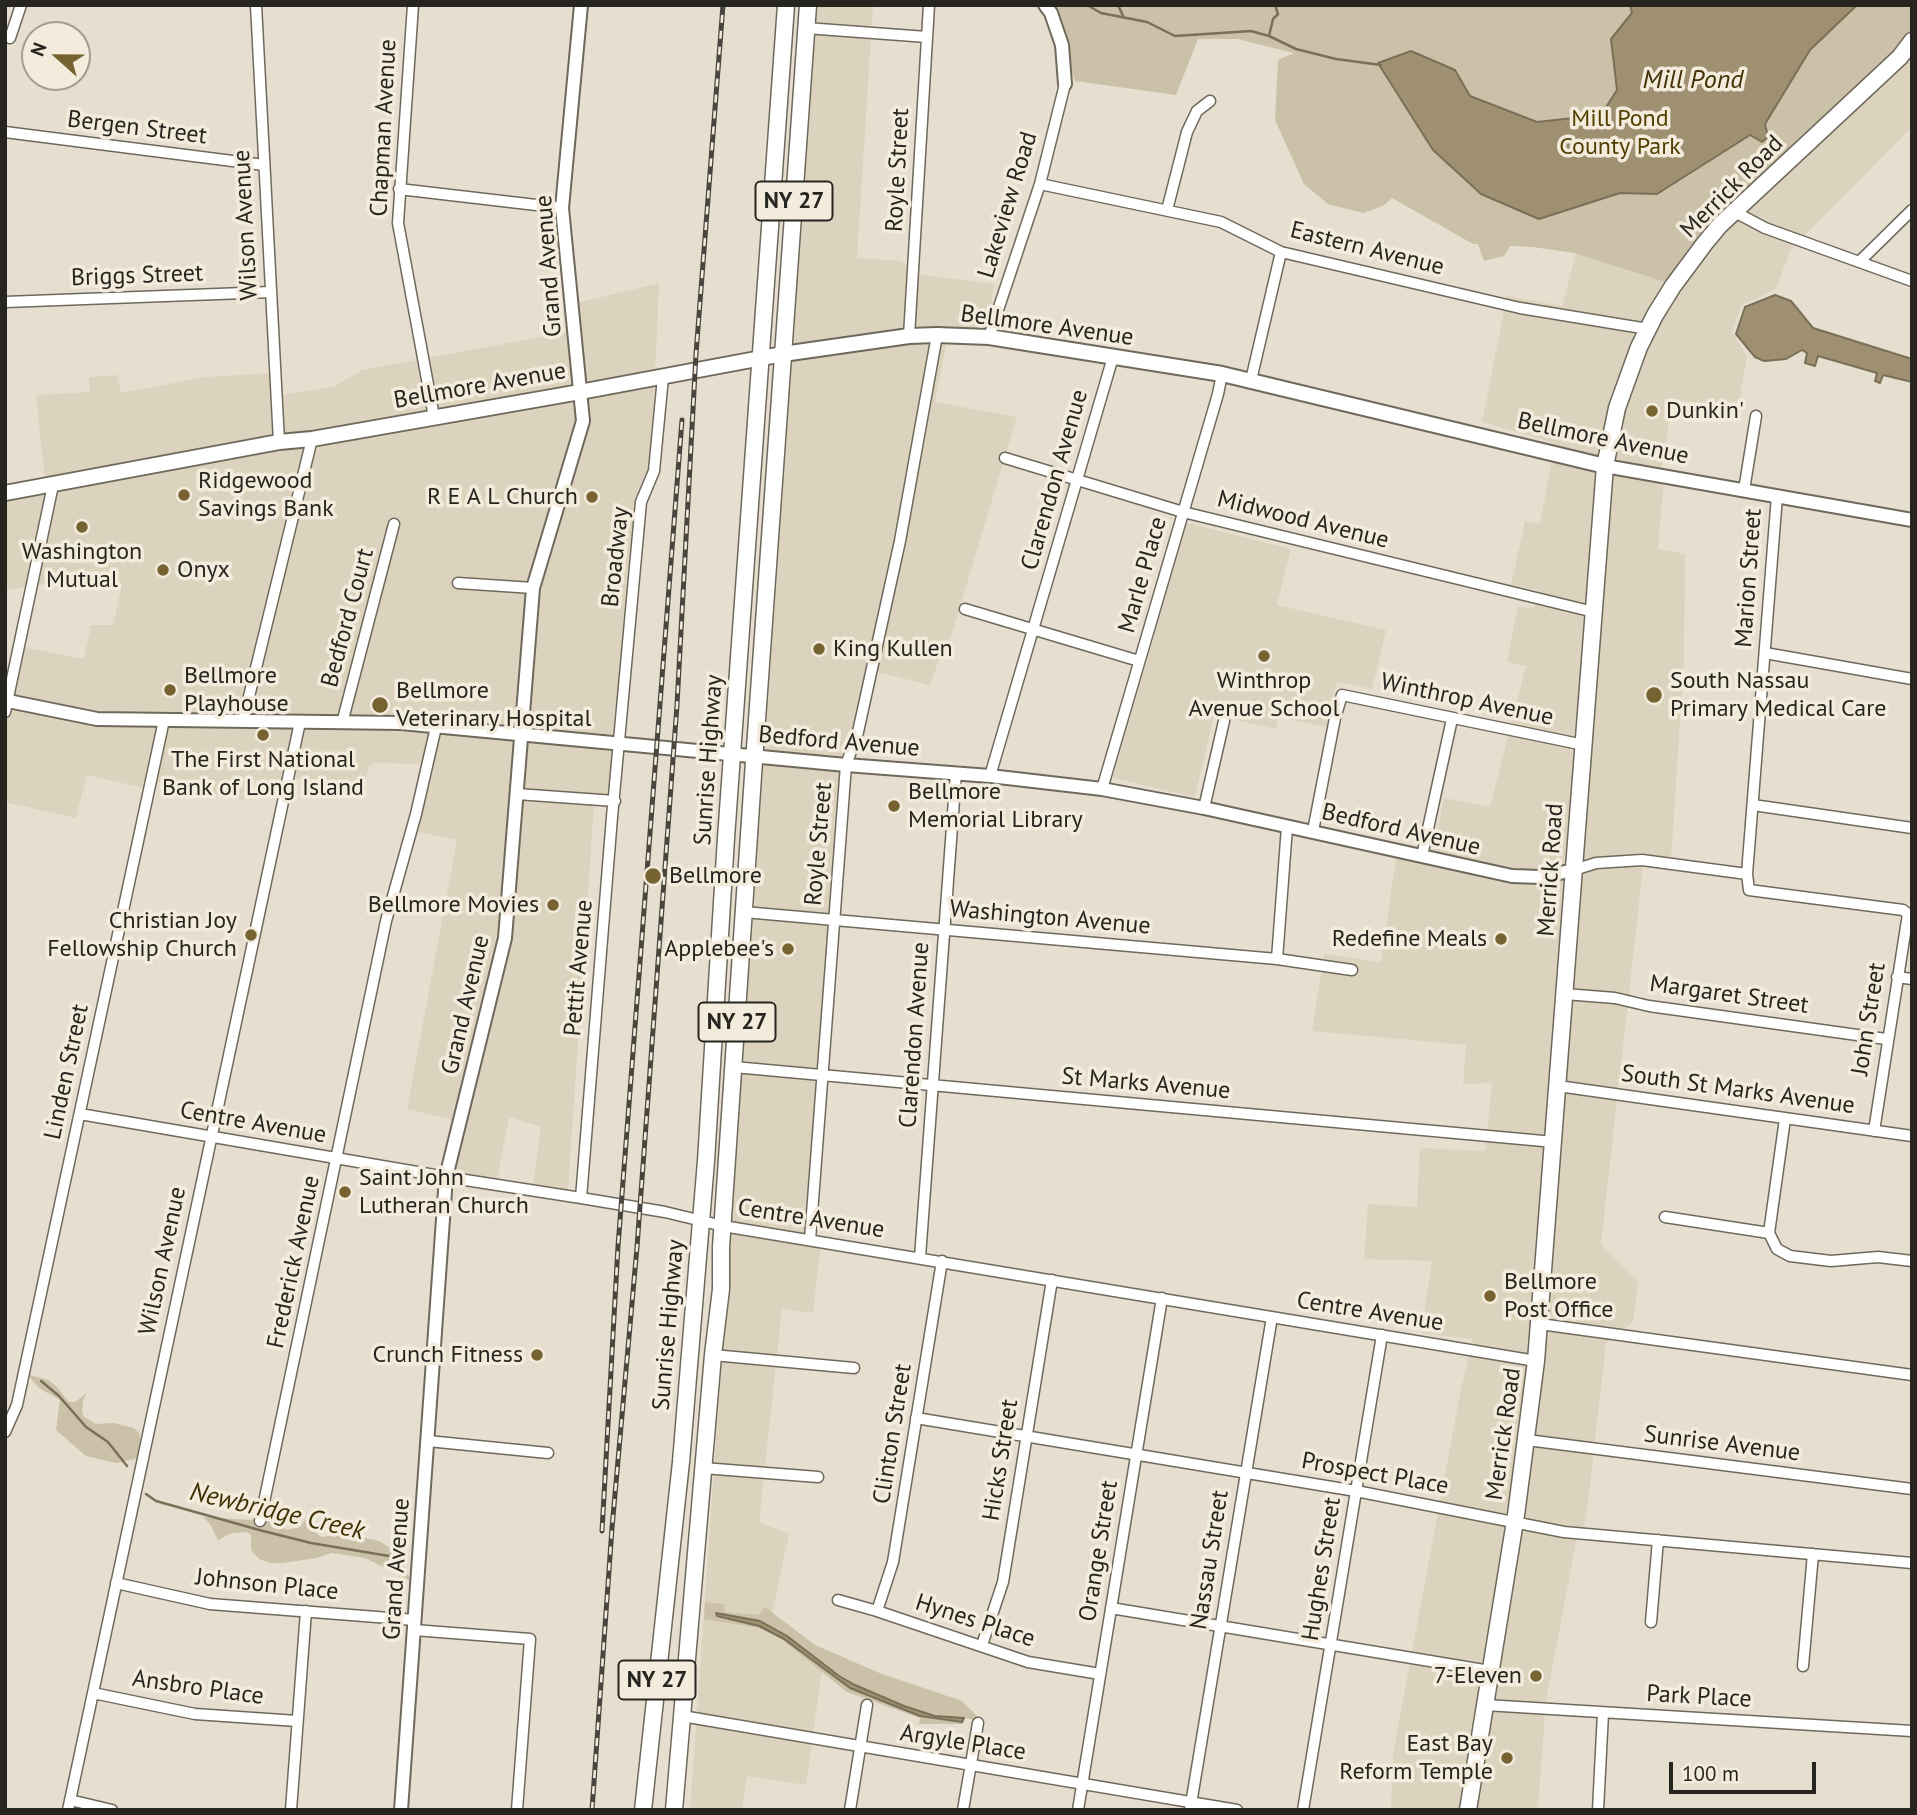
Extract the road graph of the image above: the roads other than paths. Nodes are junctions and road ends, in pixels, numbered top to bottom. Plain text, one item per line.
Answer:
1 (21, 5) edge
2 (256, 5) edge
3 (413, 5) edge
4 (581, 5) edge
5 (786, 5) edge
6 (808, 5) edge
7 (929, 5) edge
8 (1045, 5) edge
9 (807, 28) junction
10 (927, 37) junction
11 (10, 38) dead end
12 (1912, 41) edge
13 (1065, 84) joint
14 (1210, 101) dead end
15 (5, 132) edge
16 (264, 165) junction
17 (1040, 184) junction
18 (400, 189) junction
19 (562, 208) junction
20 (1167, 210) junction
21 (1912, 210) edge
22 (1735, 212) junction
23 (1281, 252) junction
24 (1860, 262) junction
25 (1912, 281) edge
26 (271, 292) junction
27 (5, 302) edge
28 (1648, 328) junction
29 (937, 335) junction
30 (909, 336) junction
31 (989, 337) junction
32 (783, 354) junction
33 (1113, 358) junction
34 (761, 359) junction
35 (1222, 373) junction
36 (663, 377) junction
37 (1251, 380) junction
38 (580, 392) junction
39 (1756, 416) dead end
40 (434, 417) junction
41 (312, 439) junction
42 (279, 442) junction
43 (1005, 458) dead end
44 (1605, 466) junction
45 (1077, 480) junction
46 (53, 485) junction
47 (6, 488) edge
48 (1744, 490) junction
49 (1777, 496) junction
50 (1183, 512) junction
51 (1912, 520) edge
52 (394, 524) dead end
53 (458, 583) dead end
54 (533, 588) junction
55 (965, 609) dead end
56 (1594, 612) junction
57 (1033, 630) junction
58 (1765, 653) junction
59 (1139, 661) junction
60 (1912, 679) edge
61 (6, 707) edge
62 (1452, 719) junction
63 (164, 720) junction
64 (243, 721) junction
65 (1224, 721) dead end
66 (300, 722) junction
67 (342, 723) junction
68 (436, 727) junction
69 (522, 734) junction
70 (619, 743) junction
71 (1584, 745) junction
72 (732, 754) junction
73 (755, 756) junction
74 (846, 765) junction
75 (956, 773) junction
76 (990, 776) junction
77 (1102, 789) junction
78 (517, 794) junction
79 (615, 800) junction
80 (1753, 804) junction
81 (1204, 808) junction
82 (1287, 827) junction
83 (1912, 828) edge
84 (1313, 831) junction
85 (1422, 856) junction
86 (1574, 870) junction
87 (1747, 874) junction
88 (744, 912) junction
89 (834, 920) junction
90 (944, 930) junction
91 (1277, 959) junction
92 (1352, 970) dead end
93 (1897, 977) junction
94 (1912, 979) edge
95 (1565, 994) junction
96 (1886, 1039) junction
97 (734, 1067) junction
98 (822, 1075) junction
99 (932, 1086) junction
100 (1558, 1086) junction
101 (80, 1114) junction
102 (1785, 1119) junction
103 (1874, 1131) junction
104 (1912, 1136) edge
105 (211, 1137) junction
106 (1554, 1142) junction
107 (338, 1158) junction
108 (446, 1177) junction
109 (581, 1198) junction
110 (1665, 1217) dead end
111 (701, 1221) junction
112 (723, 1226) junction
113 (1769, 1233) junction
114 (810, 1240) junction
115 (920, 1257) junction
116 (942, 1261) junction
117 (1912, 1261) edge
118 (1052, 1280) junction
119 (1162, 1298) junction
120 (1272, 1317) junction
121 (1540, 1324) junction
122 (1382, 1335) junction
123 (713, 1355) junction
124 (1536, 1361) junction
125 (854, 1368) dead end
126 (1912, 1375) edge
127 (916, 1418) junction
128 (5, 1432) edge
129 (1026, 1436) junction
130 (1527, 1440) junction
131 (428, 1441) junction
132 (548, 1453) dead end
133 (1136, 1454) junction
134 (703, 1468) junction
135 (1246, 1472) junction
136 (818, 1477) dead end
137 (1912, 1489) edge
138 (1356, 1491) junction
139 (1515, 1520) junction
140 (260, 1521) dead end
141 (1658, 1540) junction
142 (1813, 1554) junction
143 (1912, 1563) edge
144 (116, 1583) junction
145 (838, 1600) dead end
146 (1111, 1608) junction
147 (306, 1611) junction
148 (877, 1611) junction
149 (1651, 1622) dead end
150 (415, 1625) junction
151 (1220, 1626) junction
152 (982, 1645) junction
153 (1330, 1645) junction
154 (1803, 1666) dead end
155 (1490, 1671) junction
156 (1100, 1674) junction
157 (93, 1693) junction
158 (867, 1705) dead end
159 (1485, 1705) junction
160 (1603, 1713) junction
161 (682, 1716) junction
162 (297, 1721) junction
163 (978, 1723) dead end
164 (1912, 1731) edge
165 (860, 1747) junction
166 (971, 1766) junction
167 (1081, 1784) junction
168 (69, 1805) edge
169 (1191, 1806) edge
170 (112, 1810) edge
171 (291, 1810) edge
172 (401, 1810) edge
173 (517, 1810) edge
174 (643, 1810) edge
175 (674, 1810) edge
176 (850, 1810) edge
177 (963, 1810) edge
178 (1077, 1810) edge
179 (1237, 1810) edge
180 (1303, 1810) edge
181 (1468, 1810) edge
182 (1598, 1810) edge

1 - 11 street
2 - 16 street, Wilson Avenue
3 - 18 street, Chapman Avenue
4 - 19 street, Grand Avenue
5 - 34 main road, Sunrise Highway / NY 27
6 - 9 main road, Sunrise Highway / NY 27
7 - 10 street, Royle Street
8 - 13 street
9 - 10 street
9 - 32 main road, Sunrise Highway / NY 27
10 - 30 street, Royle Street
12 - 22 main road, Merrick Road
13 - 17 street, Lakeview Road
14 - 20 street
15 - 16 street, Bergen Street
16 - 26 street, Wilson Avenue
17 - 20 street, Eastern Avenue
17 - 31 street, Lakeview Road
18 - 19 street
18 - 40 street, Chapman Avenue
19 - 38 street, Grand Avenue
20 - 23 street, Eastern Avenue
21 - 24 street
22 - 24 street
22 - 28 main road, Merrick Road
23 - 28 street, Eastern Avenue
23 - 37 street
24 - 25 street
26 - 27 street, Briggs Street
26 - 42 street, Wilson Avenue
28 - 44 main road, Merrick Road
29 - 30 main road, Bellmore Avenue
29 - 31 main road, Bellmore Avenue
29 - 74 street, Royle Street
30 - 32 main road, Bellmore Avenue
31 - 33 main road, Bellmore Avenue
32 - 34 main road, Bellmore Avenue
32 - 73 main road, Sunrise Highway / NY 27
33 - 35 main road, Bellmore Avenue
33 - 45 street, Clarendon Avenue
34 - 36 main road, Bellmore Avenue
34 - 72 main road, Sunrise Highway / NY 27
35 - 37 main road, Bellmore Avenue
35 - 50 street, Marle Place
36 - 38 main road, Bellmore Avenue
36 - 70 street, Broadway
37 - 44 main road, Bellmore Avenue
38 - 40 main road, Bellmore Avenue
38 - 54 street, Grand Avenue
39 - 48 street
40 - 41 main road, Bellmore Avenue
41 - 42 main road, Bellmore Avenue
41 - 64 street
42 - 46 main road, Bellmore Avenue
43 - 45 street, Midwood Avenue
44 - 48 street, Bellmore Avenue
44 - 56 main road, Merrick Road
45 - 50 street, Midwood Avenue
45 - 57 street, Clarendon Avenue
46 - 47 main road, Bellmore Avenue
46 - 61 street
48 - 49 street, Bellmore Avenue
49 - 51 street, Bellmore Avenue
49 - 58 street, Marion Street
50 - 56 street, Midwood Avenue
50 - 59 street, Marle Place
52 - 67 street, Bedford Court
53 - 54 street
54 - 69 street, Grand Avenue
55 - 57 street
56 - 71 main road, Merrick Road
57 - 59 street
57 - 76 street, Clarendon Avenue
58 - 60 street
58 - 80 street, Marion Street
59 - 77 street, Marle Place
61 - 63 street, Bedford Avenue
62 - 71 street, Winthrop Avenue
62 - 84 street, Winthrop Avenue
62 - 85 street
63 - 64 street, Bedford Avenue
63 - 101 street, Linden Street
64 - 66 street, Bedford Avenue
65 - 81 street
66 - 67 street, Bedford Avenue
66 - 105 street, Wilson Avenue
67 - 68 street, Bedford Avenue
68 - 69 street, Bedford Avenue
68 - 107 street, Frederick Avenue
69 - 70 street, Bedford Avenue
69 - 78 street, Grand Avenue
70 - 72 street, Bedford Avenue
70 - 79 street, Pettit Avenue
71 - 86 main road, Merrick Road
72 - 73 street, Bedford Avenue
72 - 111 main road, Sunrise Highway / NY 27
73 - 74 street, Bedford Avenue
73 - 88 main road, Sunrise Highway / NY 27
74 - 75 street, Bedford Avenue
74 - 89 street, Royle Street
75 - 76 street, Bedford Avenue
75 - 90 street, Clarendon Avenue
76 - 77 street, Bedford Avenue
77 - 81 street, Bedford Avenue
78 - 79 street
78 - 108 street, Grand Avenue
79 - 109 street, Pettit Avenue
80 - 83 street
80 - 87 street, Marion Street
81 - 82 street, Bedford Avenue
82 - 84 street, Bedford Avenue
82 - 91 street
84 - 85 street, Bedford Avenue
85 - 86 street, Bedford Avenue
86 - 87 street
86 - 95 main road, Merrick Road
87 - 93 street, John Street
88 - 89 street, Washington Avenue
88 - 97 main road, Sunrise Highway / NY 27
89 - 90 street, Washington Avenue
89 - 98 street, Royle Street
90 - 91 street, Washington Avenue
90 - 99 street, Clarendon Avenue
91 - 92 street, Washington Avenue
93 - 94 street
93 - 96 street, John Street
95 - 96 street, Margaret Street
95 - 100 main road, Merrick Road
96 - 103 street, John Street
97 - 98 street, St Marks Avenue
97 - 112 main road, Sunrise Highway / NY 27
98 - 99 street, St Marks Avenue
98 - 114 street, Royle Street
99 - 106 street, St Marks Avenue
99 - 115 street, Clarendon Avenue
100 - 102 street, South St Marks Avenue
100 - 106 main road, Merrick Road
101 - 105 street, Centre Avenue
101 - 128 street, Linden Street
102 - 103 street, South St Marks Avenue
102 - 113 street
103 - 104 street, South St Marks Avenue
105 - 107 street, Centre Avenue
105 - 144 street, Wilson Avenue
106 - 121 main road, Merrick Road
107 - 108 street, Centre Avenue
107 - 140 street, Frederick Avenue
108 - 109 street, Centre Avenue
108 - 131 street, Grand Avenue
109 - 111 street, Centre Avenue
110 - 113 street
111 - 112 street, Centre Avenue
111 - 174 main road, Sunrise Highway / NY 27
112 - 114 street, Centre Avenue
112 - 123 main road, Sunrise Highway / NY 27
113 - 117 street
114 - 115 street, Centre Avenue
115 - 116 street, Centre Avenue
116 - 118 street, Centre Avenue
116 - 127 street, Clinton Street
118 - 119 street, Centre Avenue
118 - 129 street, Hicks Street
119 - 120 street, Centre Avenue
119 - 133 street, Orange Street
120 - 122 street, Centre Avenue
120 - 135 street, Nassau Street
121 - 124 main road, Merrick Road
121 - 126 street
122 - 124 street, Centre Avenue
122 - 138 street, Hughes Street
123 - 125 street
123 - 134 main road, Sunrise Highway / NY 27
124 - 130 main road, Merrick Road
127 - 129 street, Prospect Place
127 - 148 street, Clinton Street
129 - 133 street, Prospect Place
129 - 152 street, Hicks Street
130 - 137 street, Sunrise Avenue
130 - 139 main road, Merrick Road
131 - 132 street
131 - 150 street, Grand Avenue
133 - 135 street, Prospect Place
133 - 146 street, Orange Street
134 - 136 street
134 - 161 main road, Sunrise Highway / NY 27
135 - 138 street, Prospect Place
135 - 151 street, Nassau Street
138 - 139 street, Prospect Place
138 - 153 street, Hughes Street
139 - 141 street, Prospect Place
139 - 155 main road, Merrick Road
141 - 142 street, Prospect Place
141 - 149 street
142 - 143 street, Prospect Place
142 - 154 street
144 - 147 street, Johnson Place
144 - 157 street, Wilson Avenue
145 - 148 street, Hynes Place
146 - 151 street
146 - 156 street, Orange Street
147 - 150 street, Johnson Place
147 - 162 street
148 - 152 street, Hynes Place
150 - 172 street, Grand Avenue
150 - 173 street, Johnson Place
151 - 153 street
151 - 169 street, Nassau Street
152 - 156 street, Hynes Place
153 - 155 street
153 - 180 street, Hughes Street
155 - 159 main road, Merrick Road
156 - 167 street, Orange Street
157 - 162 street, Ansbro Place
157 - 168 street, Wilson Avenue
158 - 165 street
159 - 160 street, Park Place
159 - 181 main road, Merrick Road
160 - 164 street, Park Place
160 - 182 street
161 - 165 street, Argyle Place
161 - 175 main road, Sunrise Highway / NY 27
162 - 171 street
163 - 166 street
165 - 166 street, Argyle Place
165 - 176 street
166 - 167 street, Argyle Place
166 - 177 street
167 - 169 street, Argyle Place
167 - 178 street, Orange Street
168 - 170 street
169 - 179 street, Argyle Place

